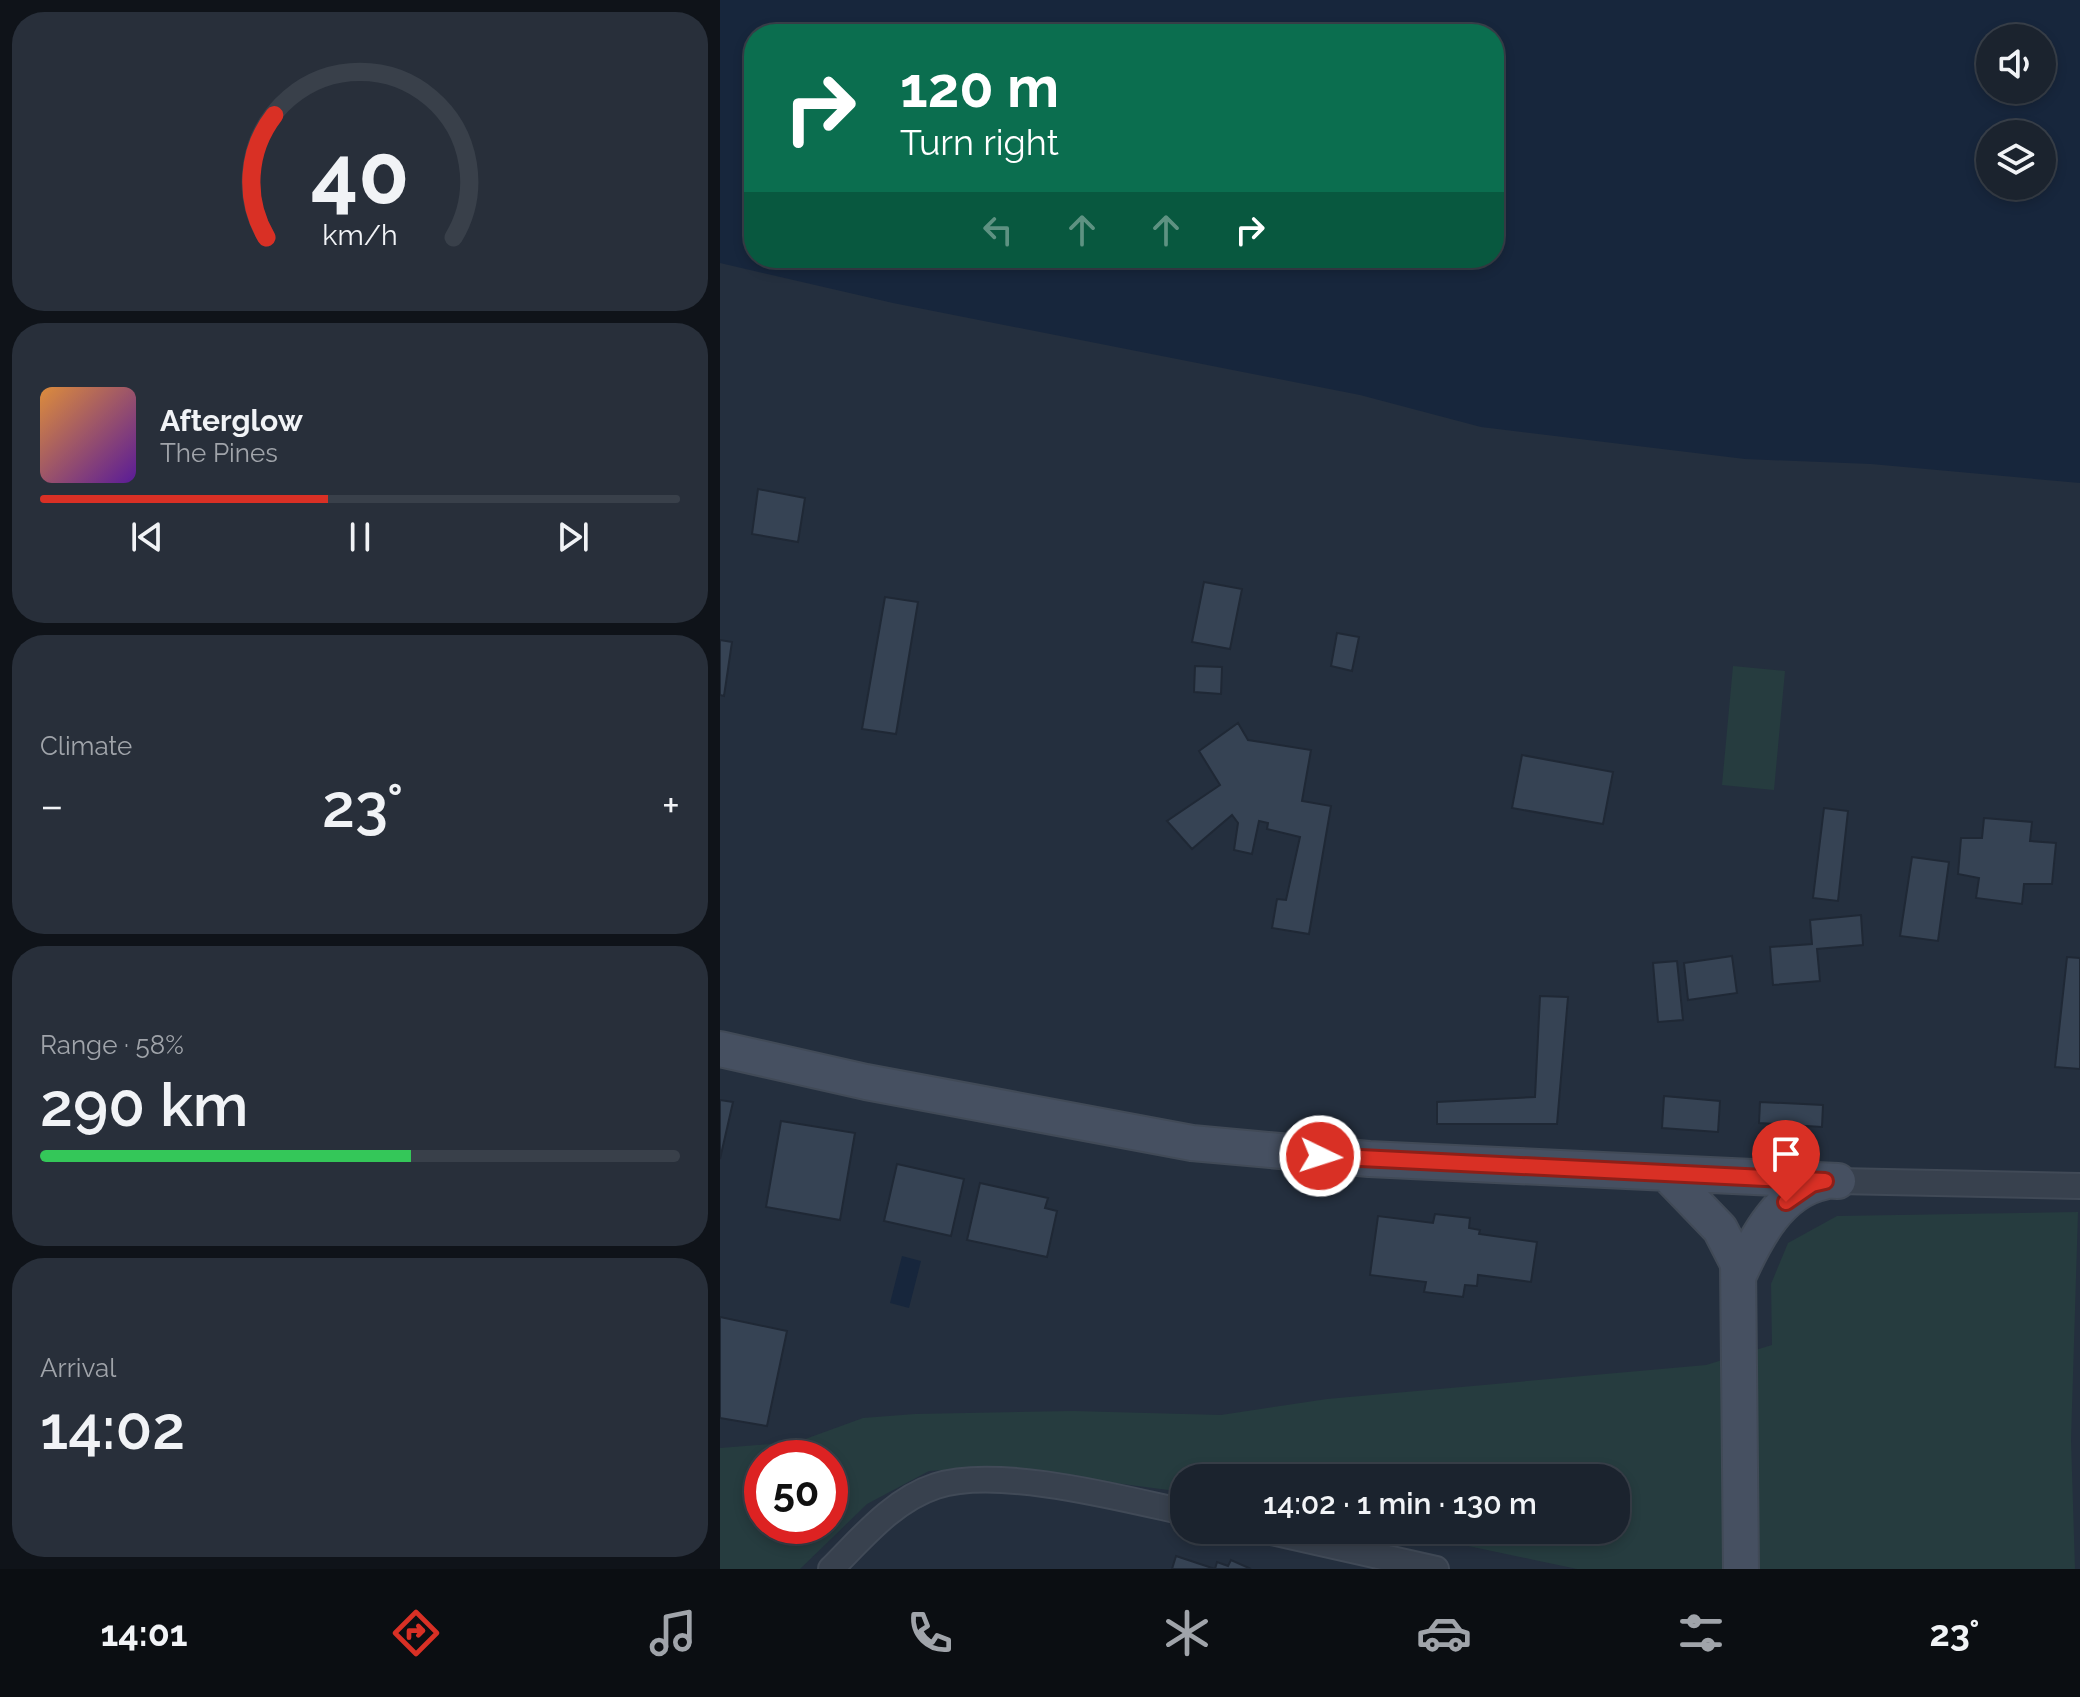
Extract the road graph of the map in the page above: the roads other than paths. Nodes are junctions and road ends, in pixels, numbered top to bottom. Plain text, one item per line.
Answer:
1 (720, 1049) edge
2 (1669, 1176) junction
3 (1832, 1181) junction
4 (2080, 1186) edge
5 (1739, 1275) junction
6 (1170, 1510) edge
7 (1325, 1544) edge
8 (831, 1569) edge
9 (1436, 1569) edge
10 (1741, 1569) edge

1 - 2 main road
2 - 3 main road
2 - 5 main road
3 - 4 street
3 - 5 main road
5 - 10 main road
6 - 8 street
7 - 9 street

